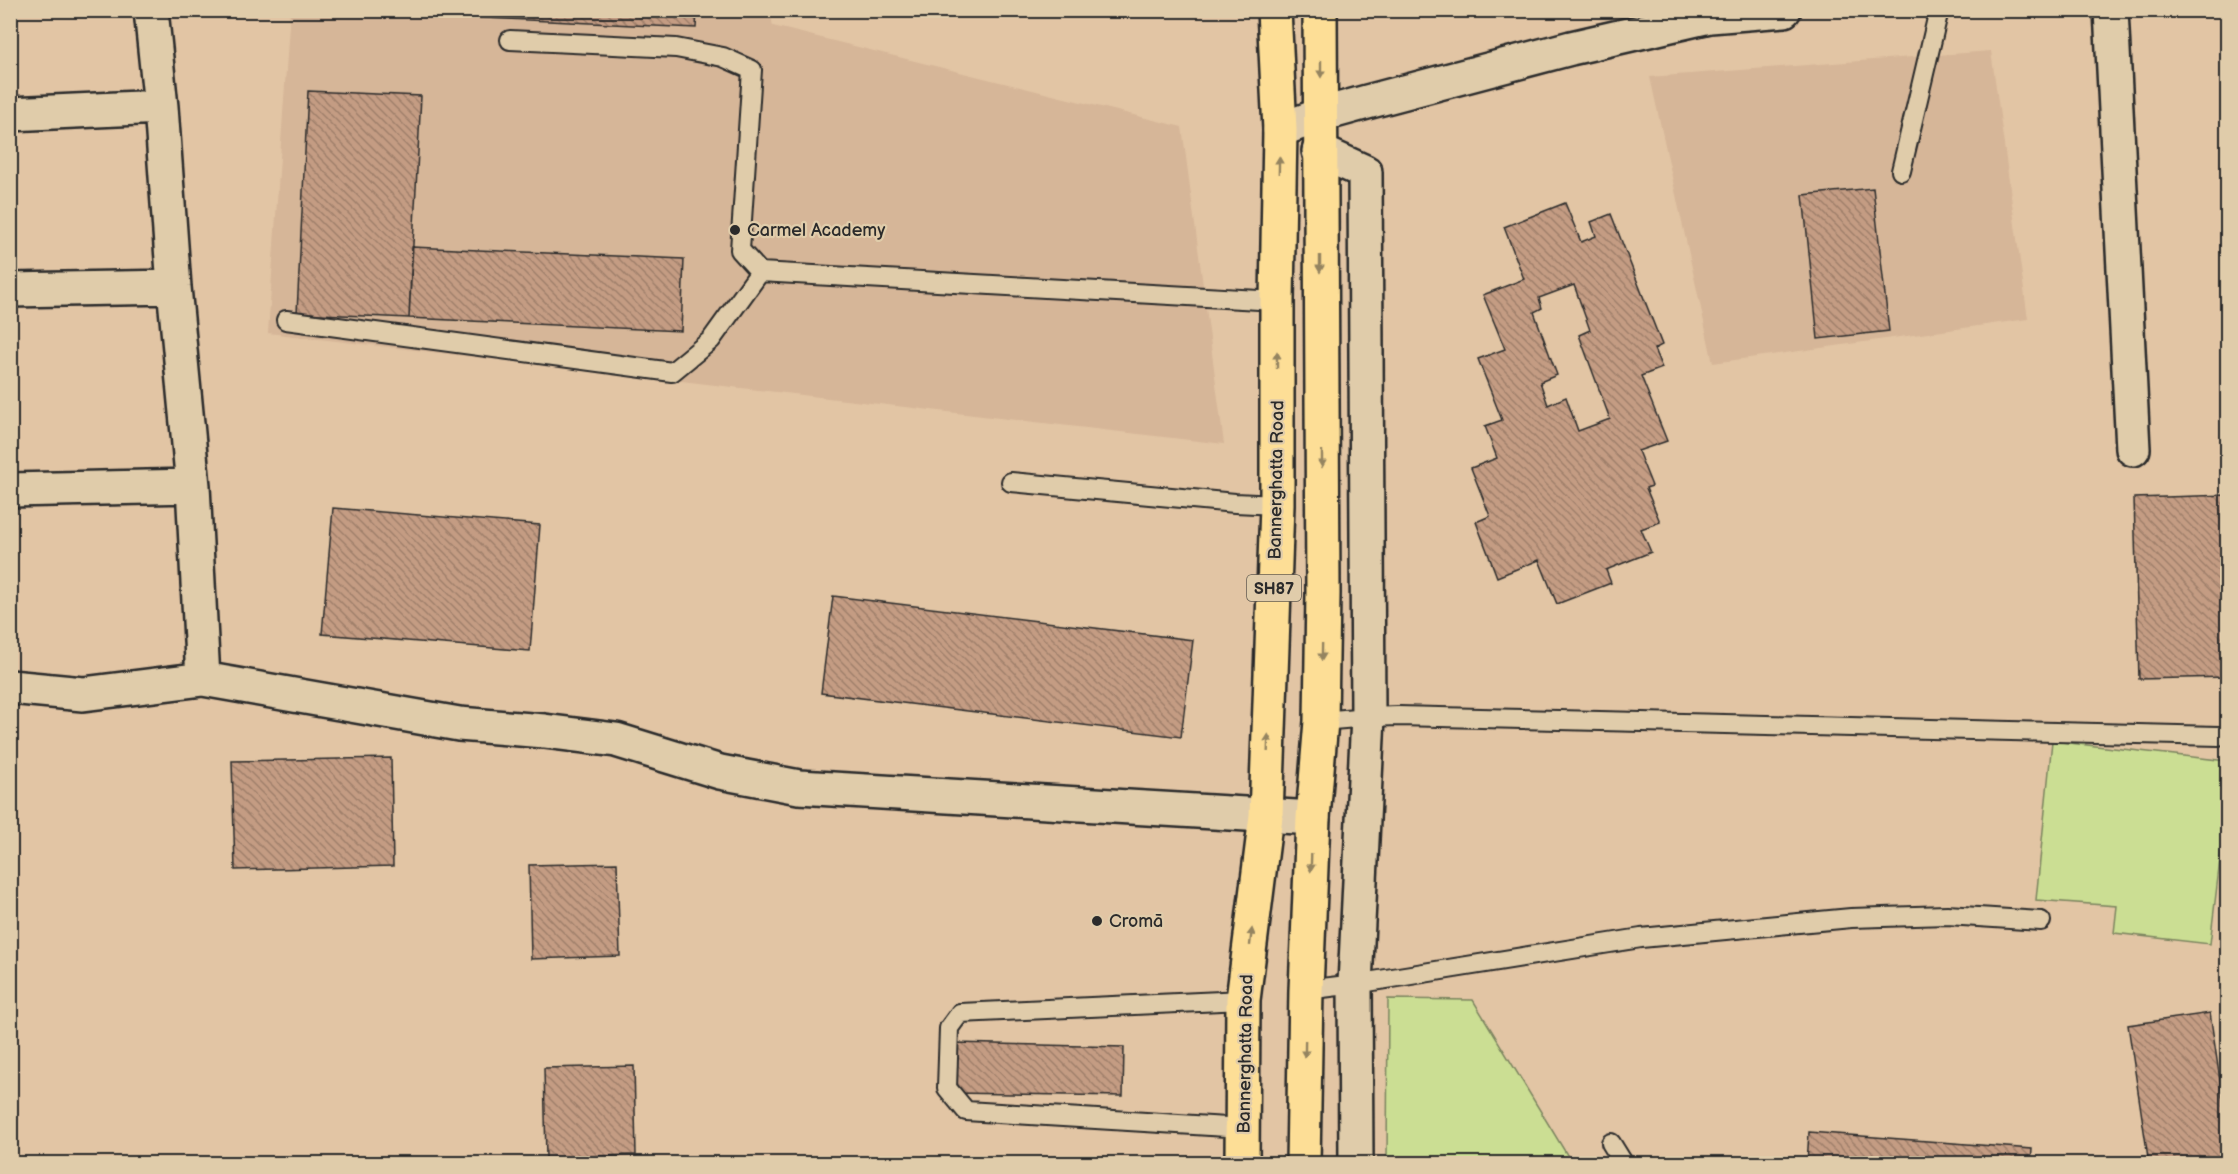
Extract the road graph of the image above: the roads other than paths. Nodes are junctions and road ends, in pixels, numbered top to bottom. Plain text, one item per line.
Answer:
1 (151, 10) edge
2 (1274, 10) edge
3 (1320, 10) edge
4 (1784, 10) edge
5 (1939, 10) edge
6 (2111, 10) edge
7 (510, 40) dead end
8 (162, 107) junction
9 (10, 114) edge
10 (1320, 115) junction
11 (1280, 130) junction
12 (1319, 151) junction
13 (1901, 171) dead end
14 (760, 272) junction
15 (174, 286) junction
16 (10, 290) edge
17 (1276, 301) junction
18 (286, 320) dead end
19 (2133, 448) dead end
20 (1011, 482) dead end
21 (193, 486) junction
22 (10, 490) edge
23 (1277, 505) junction
24 (203, 679) junction
25 (10, 687) edge
26 (1368, 717) junction
27 (1321, 721) junction
28 (2219, 736) dead end
29 (1266, 816) junction
30 (1313, 818) junction
31 (2041, 921) dead end
32 (1355, 984) junction
33 (1306, 990) junction
34 (1243, 1000) junction
35 (1243, 1128) junction
36 (1611, 1143) dead end
37 (1242, 1164) edge
38 (1303, 1164) edge
39 (1356, 1164) edge
40 (1624, 1164) edge

1 - 8 street
2 - 11 main road, Bannerghatta Road / SH87
3 -> 10 main road
4 - 10 street
5 - 13 lane
6 - 19 street
7 - 14 lane
8 - 9 street
8 - 15 street
10 - 11 street
10 - 12 main road
17 -> 11 main road, Bannerghatta Road / SH87
12 - 26 street
12 -> 27 main road
14 - 17 lane
14 - 18 lane
15 - 16 street
15 - 21 street
23 -> 17 main road, Bannerghatta Road / SH87
20 - 23 lane
21 - 22 street
21 - 24 street
29 -> 23 main road, Bannerghatta Road / SH87
24 - 25 street
24 - 29 street
26 - 27 lane
26 - 28 lane
26 - 32 street
27 - 30 main road
29 - 30 street
34 -> 29 main road, Bannerghatta Road / SH87
30 -> 33 main road
31 - 32 lane
32 - 33 lane
32 - 39 street
33 -> 38 main road
34 - 35 main road, Bannerghatta Road / SH87
34 - 35 lane
35 - 37 main road, Bannerghatta Road / SH87
36 - 40 lane

